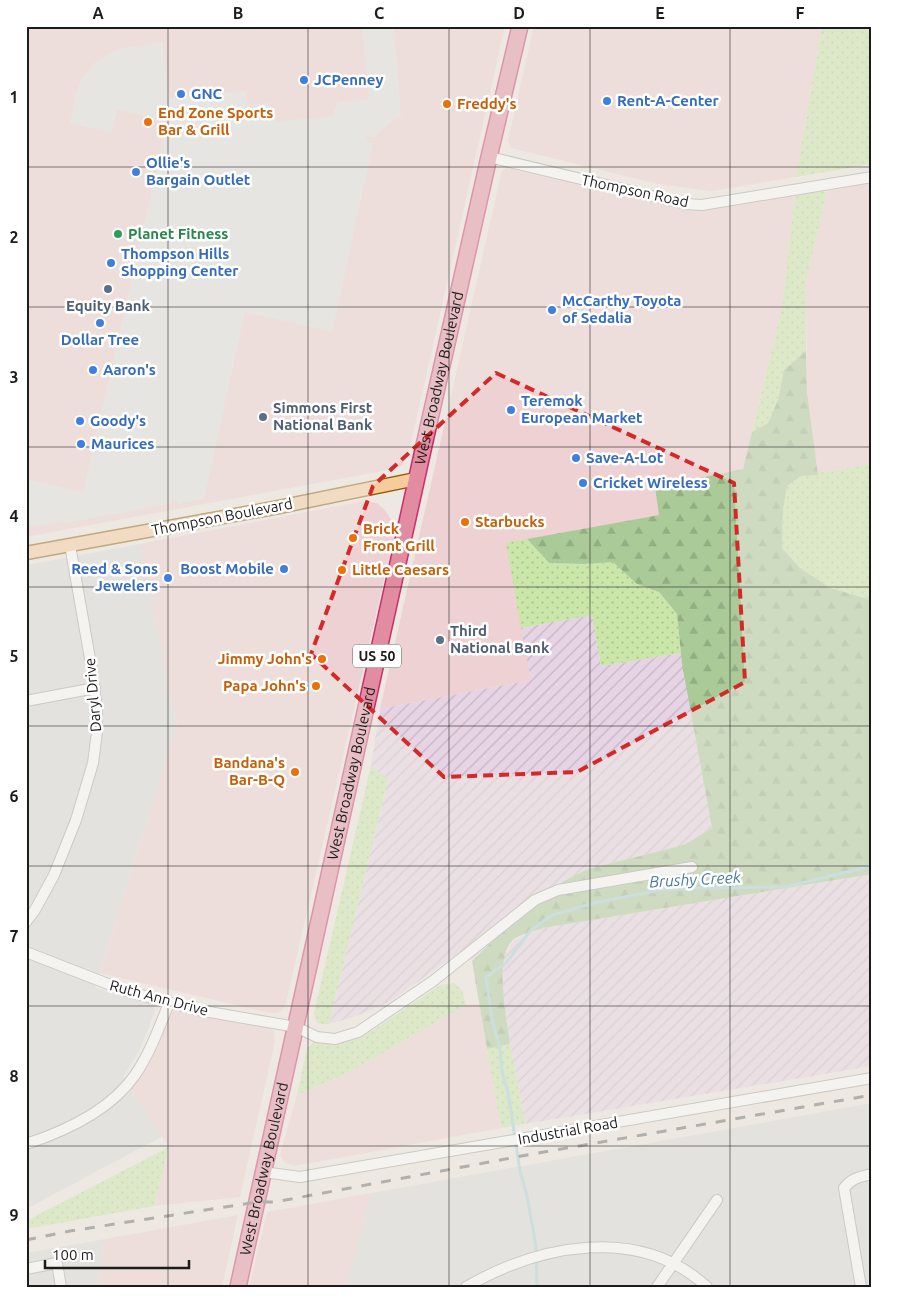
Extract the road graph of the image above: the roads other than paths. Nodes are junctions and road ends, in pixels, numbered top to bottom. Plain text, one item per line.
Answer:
1 (520, 26) edge
2 (488, 157) junction
3 (872, 176) edge
4 (416, 479) junction
5 (70, 545) junction
6 (26, 553) edge
7 (95, 688) junction
8 (26, 701) edge
9 (692, 867) dead end
10 (26, 922) edge
11 (26, 952) edge
12 (169, 1002) junction
13 (296, 1027) junction
14 (872, 1078) edge
15 (26, 1144) edge
16 (263, 1172) junction
17 (872, 1174) edge
18 (717, 1200) dead end
19 (673, 1262) junction
20 (26, 1268) edge
21 (61, 1287) edge
22 (238, 1287) edge
23 (466, 1287) edge
24 (657, 1287) edge
25 (708, 1287) edge
26 (861, 1287) edge

1 - 2 highway, West Broadway Boulevard / US 50
2 - 3 street, Thompson Road
2 - 4 highway, West Broadway Boulevard / US 50
4 - 5 main road, Thompson Boulevard
4 - 13 highway, West Broadway Boulevard / US 50
5 - 6 main road, Thompson Boulevard
5 - 7 street, Daryl Drive
7 - 8 street
7 - 10 street, Daryl Drive
9 - 13 street, Ruth Ann Drive
11 - 12 street, Ruth Ann Drive
12 - 13 street, Ruth Ann Drive
12 - 15 street
13 - 16 highway, West Broadway Boulevard / US 50
14 - 16 street, Industrial Road
16 - 22 highway, West Broadway Boulevard / US 50
17 - 26 street
18 - 19 street
19 - 23 street
19 - 24 street
19 - 25 street
20 - 21 street

